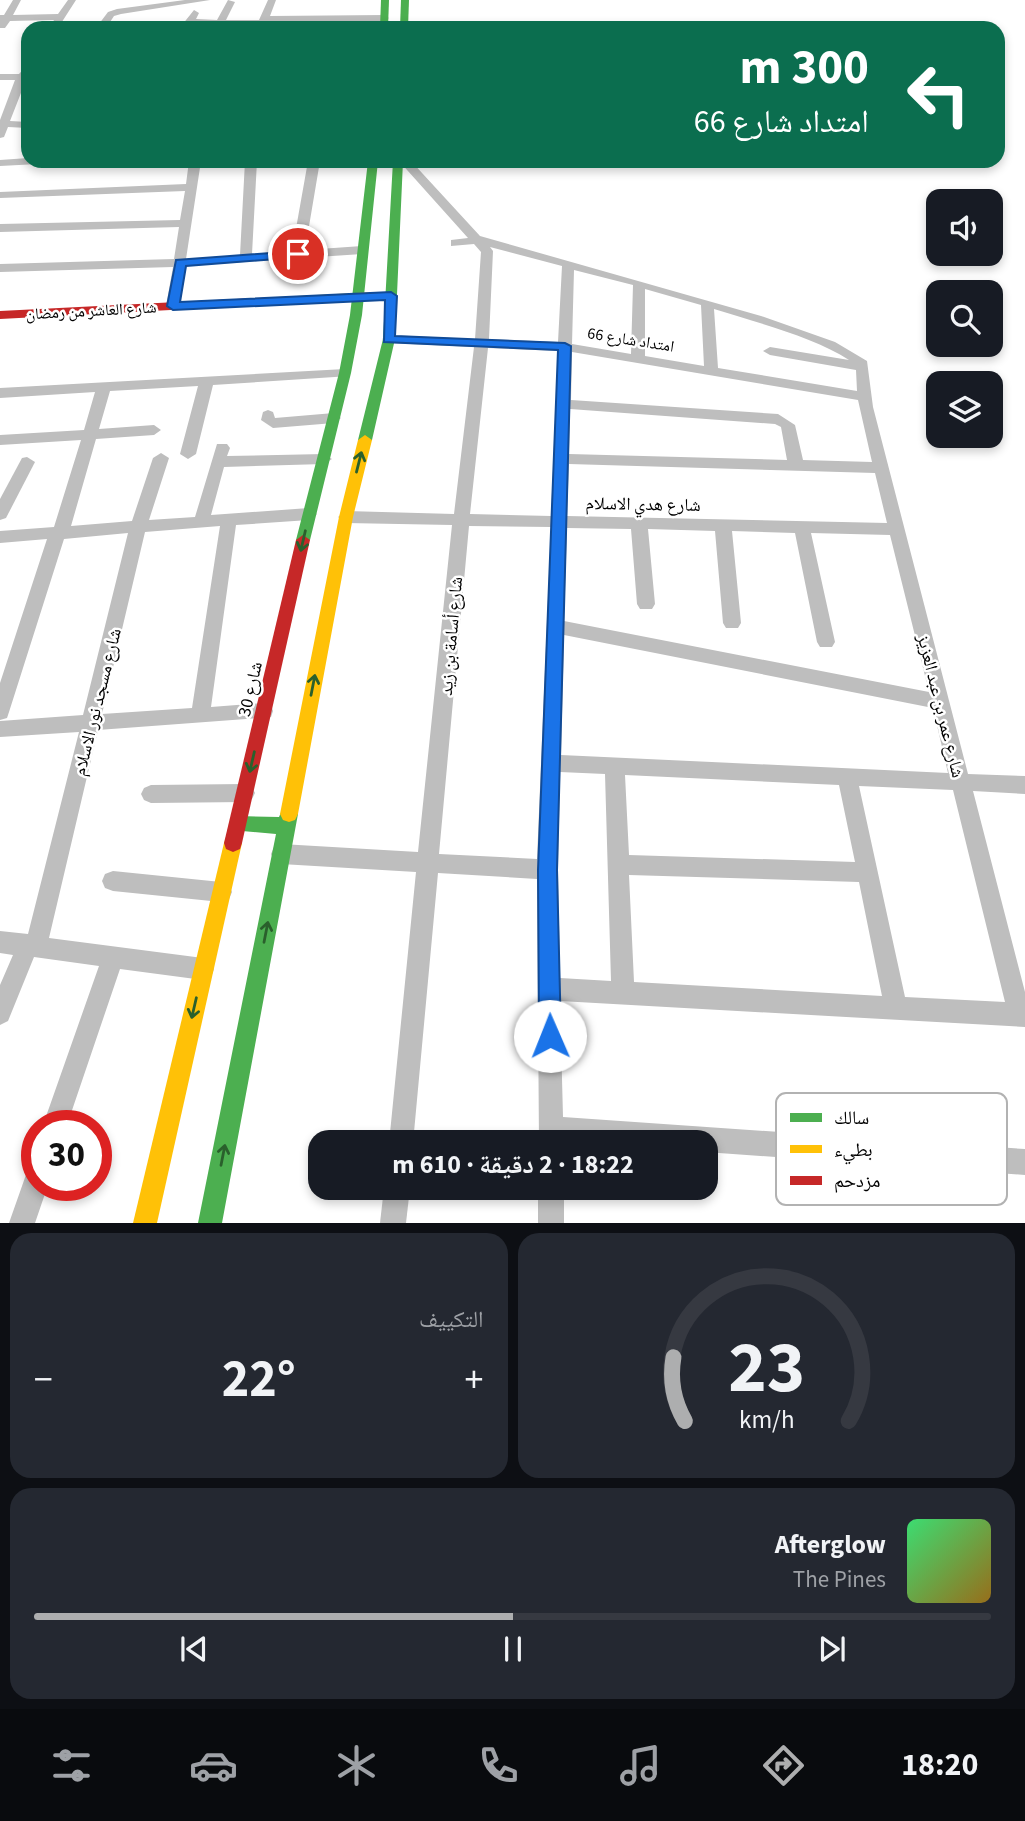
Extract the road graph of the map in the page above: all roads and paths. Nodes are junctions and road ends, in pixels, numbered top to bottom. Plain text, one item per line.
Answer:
1 (17, 0) edge
2 (72, 0) edge
3 (206, 0) edge
4 (272, 0) edge
5 (385, 0) edge
6 (405, 0) edge
7 (111, 1) edge
8 (231, 2) dead end
9 (197, 6) dead end
10 (115, 12) junction
11 (152, 12) dead end
12 (61, 17) junction
13 (3, 18) edge
14 (222, 20) junction
15 (58, 21) edge
16 (107, 21) edge
17 (148, 21) edge
18 (190, 21) edge
19 (206, 21) edge
20 (262, 21) edge
21 (313, 21) edge
22 (384, 21) edge
23 (404, 21) edge
24 (0, 29) edge
25 (21, 77) joint
26 (0, 78) edge
27 (21, 126) edge
28 (2, 130) edge
29 (21, 162) edge
30 (0, 163) edge
31 (194, 168) edge
32 (251, 168) edge
33 (313, 168) edge
34 (372, 168) edge
35 (398, 168) edge
36 (411, 168) edge
37 (191, 187) junction
38 (0, 195) edge
39 (186, 223) junction
40 (0, 228) edge
41 (480, 240) junction
42 (455, 243) dead end
43 (362, 250) junction
44 (298, 254) junction
45 (246, 258) junction
46 (180, 263) junction
47 (568, 265) junction
48 (0, 268) edge
49 (639, 283) junction
50 (391, 296) junction
51 (358, 297) junction
52 (707, 303) junction
53 (173, 306) junction
54 (367, 314) junction
55 (0, 315) edge
56 (91, 327) dead end
57 (0, 331) edge
58 (389, 339) junction
59 (482, 342) junction
60 (565, 346) junction
61 (771, 351) dead end
62 (638, 358) junction
63 (863, 367) junction
64 (711, 370) junction
65 (345, 373) junction
66 (206, 383) junction
67 (104, 387) junction
68 (0, 393) edge
69 (866, 397) junction
70 (563, 404) junction
71 (268, 415) dead end
72 (334, 418) junction
73 (154, 430) dead end
74 (90, 434) junction
75 (0, 440) edge
76 (188, 454) dead end
77 (162, 458) dead end
78 (324, 459) junction
79 (561, 459) junction
80 (27, 462) dead end
81 (796, 466) junction
82 (881, 468) junction
83 (7, 485) edge
84 (0, 514) edge
85 (309, 514) junction
86 (346, 517) junction
87 (461, 519) junction
88 (229, 520) junction
89 (559, 521) junction
90 (201, 523) junction
91 (639, 523) junction
92 (723, 525) junction
93 (802, 527) junction
94 (138, 528) junction
95 (897, 529) junction
96 (59, 534) junction
97 (0, 537) edge
98 (646, 604) dead end
99 (732, 623) dead end
100 (558, 627) junction
101 (826, 642) dead end
102 (940, 702) junction
103 (264, 711) junction
104 (0, 712) edge
105 (200, 716) junction
106 (92, 724) junction
107 (0, 729) edge
108 (552, 763) junction
109 (615, 766) junction
110 (847, 776) junction
111 (961, 782) junction
112 (1025, 785) edge
113 (245, 793) junction
114 (151, 794) dead end
115 (238, 824) junction
116 (286, 826) junction
117 (281, 854) junction
118 (430, 863) junction
119 (618, 865) junction
120 (547, 870) junction
121 (867, 872) junction
122 (113, 881) dead end
123 (221, 892) junction
124 (0, 942) edge
125 (32, 946) junction
126 (113, 957) junction
127 (203, 969) junction
128 (549, 989) junction
129 (623, 993) junction
130 (895, 1008) junction
131 (0, 1013) edge
132 (1022, 1015) edge
133 (60, 1110) edge
134 (402, 1130) edge
135 (551, 1130) edge
136 (718, 1145) edge
137 (776, 1148) edge
138 (1007, 1161) edge
139 (1025, 1162) edge
140 (396, 1200) edge
141 (551, 1200) edge
142 (29, 1201) edge
143 (22, 1223) edge
144 (145, 1223) edge
145 (210, 1223) edge
146 (393, 1223) edge
147 (551, 1223) edge

1 - 13 street
2 - 12 street
3 - 10 street
4 - 20 street
5 - 22 street
6 - 23 street
7 - 10 street
8 - 14 street
9 - 18 street
10 - 16 street
11 - 17 street
12 - 13 street
12 - 15 street
13 - 24 street
14 - 19 street
14 - 20 street
20 - 21 street
25 - 26 street
25 - 28 street
27 - 28 street
29 - 30 street
31 - 37 street
32 - 45 street
33 - 44 street
34 - 43 street, شارع 30
35 - 50 street, شارع 30
36 - 41 street
37 - 38 street
37 - 39 street
39 - 40 street
39 - 46 street
41 - 42 street
41 - 47 street
41 - 59 street, شارع أسامة بن زيد
43 - 44 street
43 - 51 street, شارع 30
44 - 45 street
45 - 46 street
46 - 48 street
46 - 53 street
47 - 49 street
47 - 60 street
49 - 52 street
49 - 62 street
50 - 51 street, شارع العاشر من رمضان
50 - 54 street, شارع 30
51 - 53 street, شارع العاشر من رمضان
51 - 54 street, شارع 30
52 - 63 street
52 - 64 street
53 - 55 street, شارع العاشر من رمضان
54 - 58 street, شارع 30
54 - 65 street, شارع 30
56 - 57 street, شارع العاشر من رمضان
58 - 59 street, امتداد شارع 66
86 -> 58 street, شارع 30
59 - 60 street, امتداد شارع 66
59 - 87 street, شارع أسامة بن زيد
60 - 62 street, امتداد شارع 66
60 - 70 street
61 - 63 street
62 - 64 street, امتداد شارع 66
63 - 69 street, شارع عمر بن عبد العزيز
64 - 69 street, امتداد شارع 66
65 - 66 street
65 - 72 street, شارع 30
66 - 67 street
66 - 76 street
67 - 68 street
67 - 74 street
69 - 82 street, شارع عمر بن عبد العزيز
70 - 79 street
70 - 81 street
71 - 72 street
72 - 78 street, شارع 30
73 - 74 street
74 - 75 street
74 - 96 street
77 - 94 street, شارع مسجد نور الاسلام
78 - 85 street, شارع 30
78 - 90 street
79 - 81 street
79 - 89 street
80 - 83 street
81 - 82 street
82 - 95 street, شارع عمر بن عبد العزيز
83 - 84 street
85 - 88 street
85 -> 103 street, شارع 30
86 - 87 street, شارع هدي الاسلام
116 -> 86 street, شارع 30
87 - 89 street, شارع هدي الاسلام
87 - 118 street, شارع أسامة بن زيد
88 - 90 street
88 - 105 street
89 - 91 street, شارع هدي الاسلام
89 - 100 street
90 - 94 street
91 - 92 street, شارع هدي الاسلام
91 - 98 street
92 - 93 street, شارع هدي الاسلام
92 - 99 street
93 - 95 street, شارع هدي الاسلام
93 - 101 street
94 - 96 street
94 - 106 street, شارع مسجد نور الاسلام
95 - 102 street, شارع عمر بن عبد العزيز
96 - 97 street
96 - 104 street
100 - 102 street
100 - 108 street
102 - 111 street, شارع عمر بن عبد العزيز
103 - 105 street
103 -> 113 street, شارع 30
105 - 106 street
106 - 107 street
106 - 125 street, شارع مسجد نور الاسلام
108 - 109 street
108 - 120 street
109 - 110 street
109 - 119 street
110 - 111 street
110 - 121 street
111 - 112 street
111 - 132 street, شارع عمر بن عبد العزيز
113 - 114 street
113 - 115 street, شارع 30
115 - 116 street
115 - 123 street, شارع 30
116 - 117 street, شارع 30
117 - 118 street
145 -> 117 street, شارع 30
118 - 120 street
118 - 134 street, شارع أسامة بن زيد
119 - 121 street
119 - 129 street
120 - 128 street
121 - 130 street
122 - 123 street
123 - 127 street, شارع 30
124 - 125 street
125 - 126 street
125 - 131 street, شارع مسجد نور الاسلام
126 - 127 street
126 - 133 street
127 -> 144 street, شارع 30
128 - 129 street
128 - 135 street
129 - 130 street
130 - 132 street
136 - 137 street
138 - 139 street
140 - 146 street
141 - 147 street
142 - 143 street

